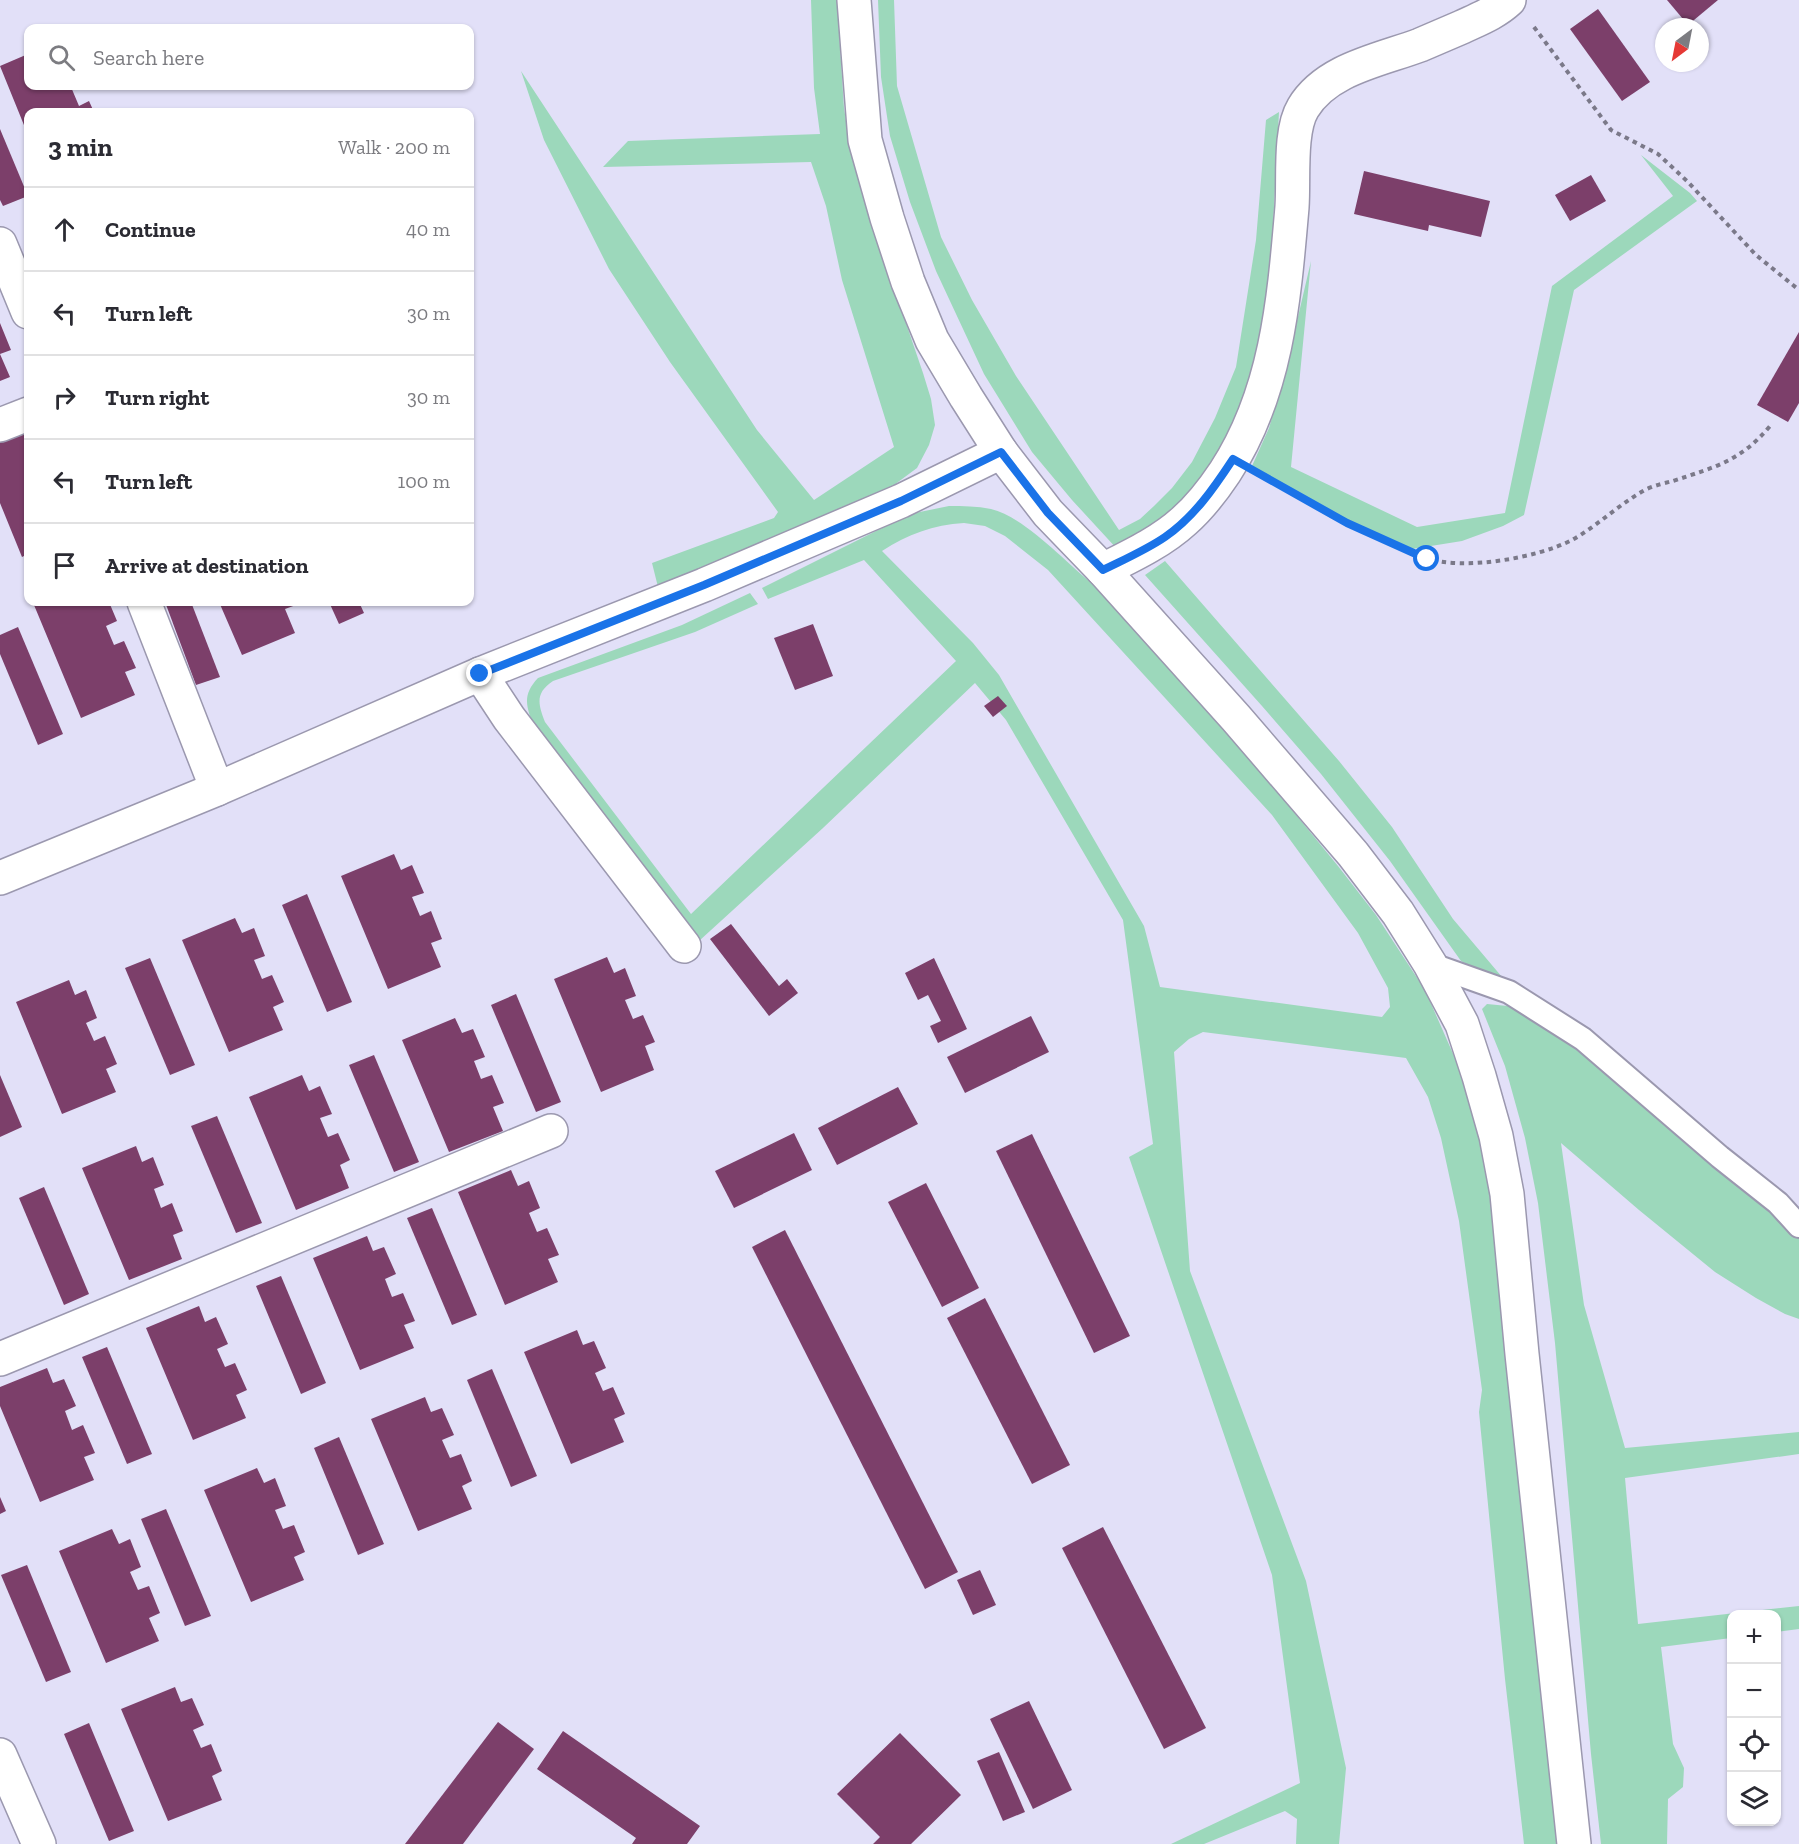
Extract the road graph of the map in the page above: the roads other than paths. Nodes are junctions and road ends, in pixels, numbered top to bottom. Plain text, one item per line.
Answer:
1 (854, 0) edge
2 (1518, 9) edge
3 (0, 244) edge
4 (24, 302) edge
5 (24, 416) edge
6 (0, 425) edge
7 (1001, 452) junction
8 (1103, 570) junction
9 (146, 606) edge
10 (480, 674) junction
11 (217, 789) junction
12 (0, 878) edge
13 (684, 946) dead end
14 (1430, 964) junction
15 (551, 1131) dead end
16 (1799, 1227) edge
17 (0, 1359) edge
18 (0, 1755) edge
19 (39, 1844) edge
20 (1574, 1844) edge

1 - 7 street
2 - 8 street
3 - 4 street
5 - 6 street
7 - 8 street
7 - 10 street
8 - 14 street
9 - 11 street
10 - 11 street
10 - 13 street
11 - 12 street
14 - 16 lane
14 - 20 street
15 - 17 street
18 - 19 street

